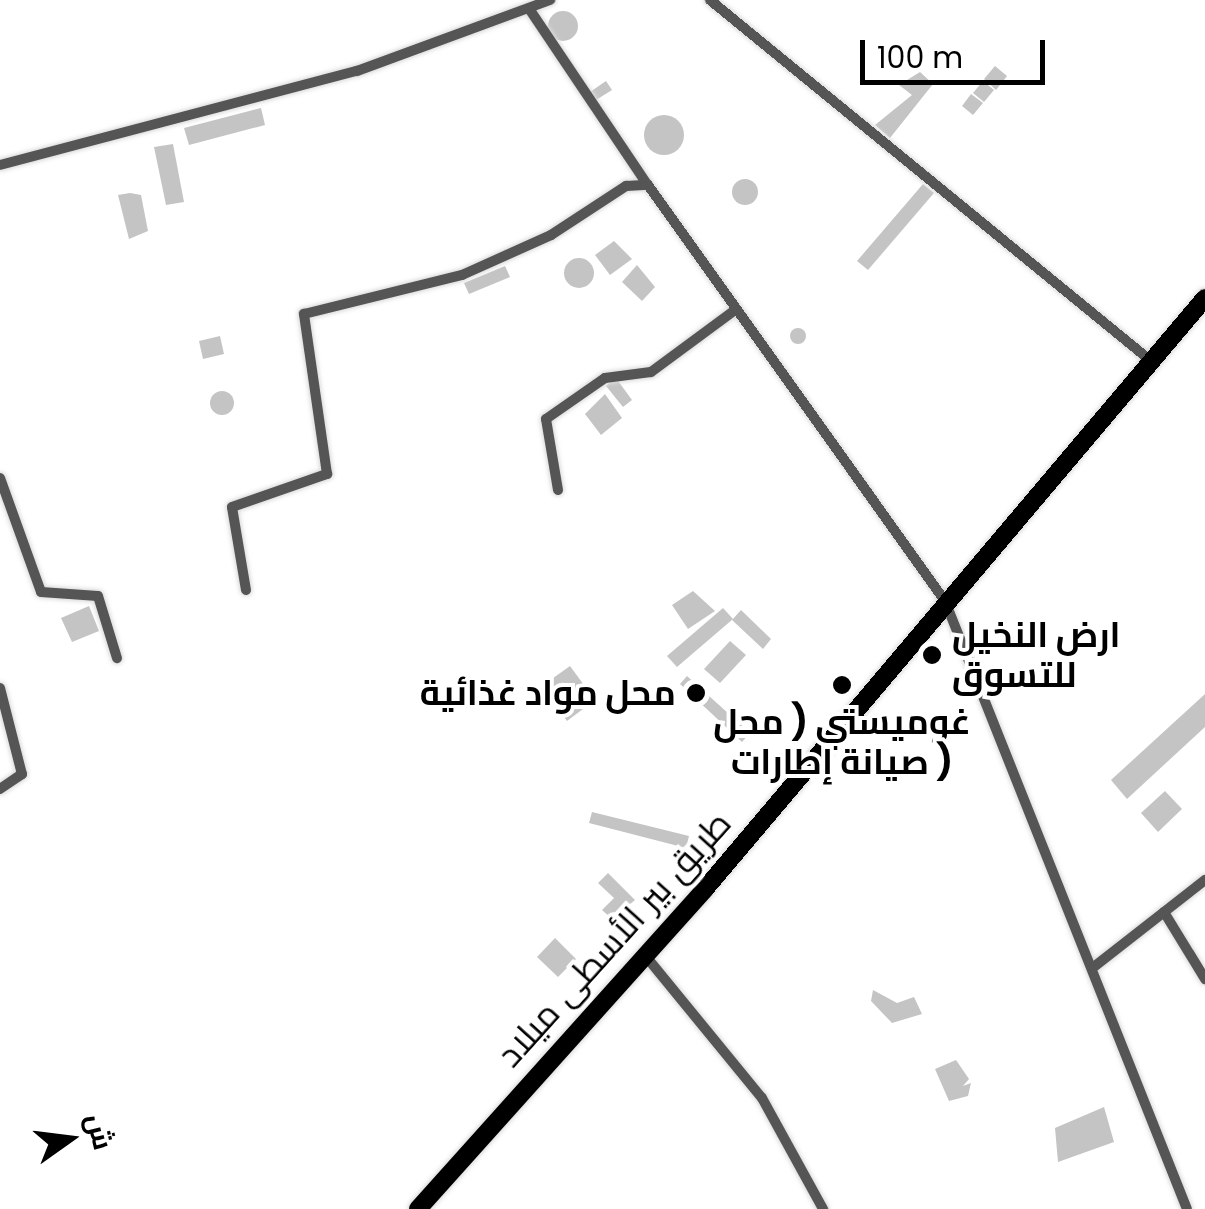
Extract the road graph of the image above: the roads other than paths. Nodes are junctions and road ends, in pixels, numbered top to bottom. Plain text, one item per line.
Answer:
1 (550, 0) edge
2 (710, 0) edge
3 (530, 10) junction
4 (0, 164) edge
5 (648, 185) junction
6 (1205, 298) edge
7 (735, 310) junction
8 (1151, 361) junction
9 (0, 478) edge
10 (558, 490) dead end
11 (246, 590) dead end
12 (944, 602) junction
13 (117, 658) dead end
14 (0, 688) edge
15 (0, 789) edge
16 (1205, 880) edge
17 (1164, 912) junction
18 (644, 953) junction
19 (1095, 966) junction
20 (1205, 978) edge
21 (418, 1209) edge
22 (823, 1209) edge
23 (1187, 1209) edge

1 - 3 street
2 - 8 street
3 - 4 street
3 - 5 street
5 - 7 street
5 - 11 street
6 - 8 main road, طريق بير الأسطى ميلاد
7 - 10 street
7 - 12 street
8 - 12 main road, طريق بير الأسطى ميلاد
9 - 13 street
12 - 18 main road, طريق بير الأسطى ميلاد
12 - 19 street
14 - 15 street
16 - 17 street
17 - 19 street
17 - 20 street
18 - 21 main road, طريق بير الأسطى ميلاد
18 - 22 street
19 - 23 street

